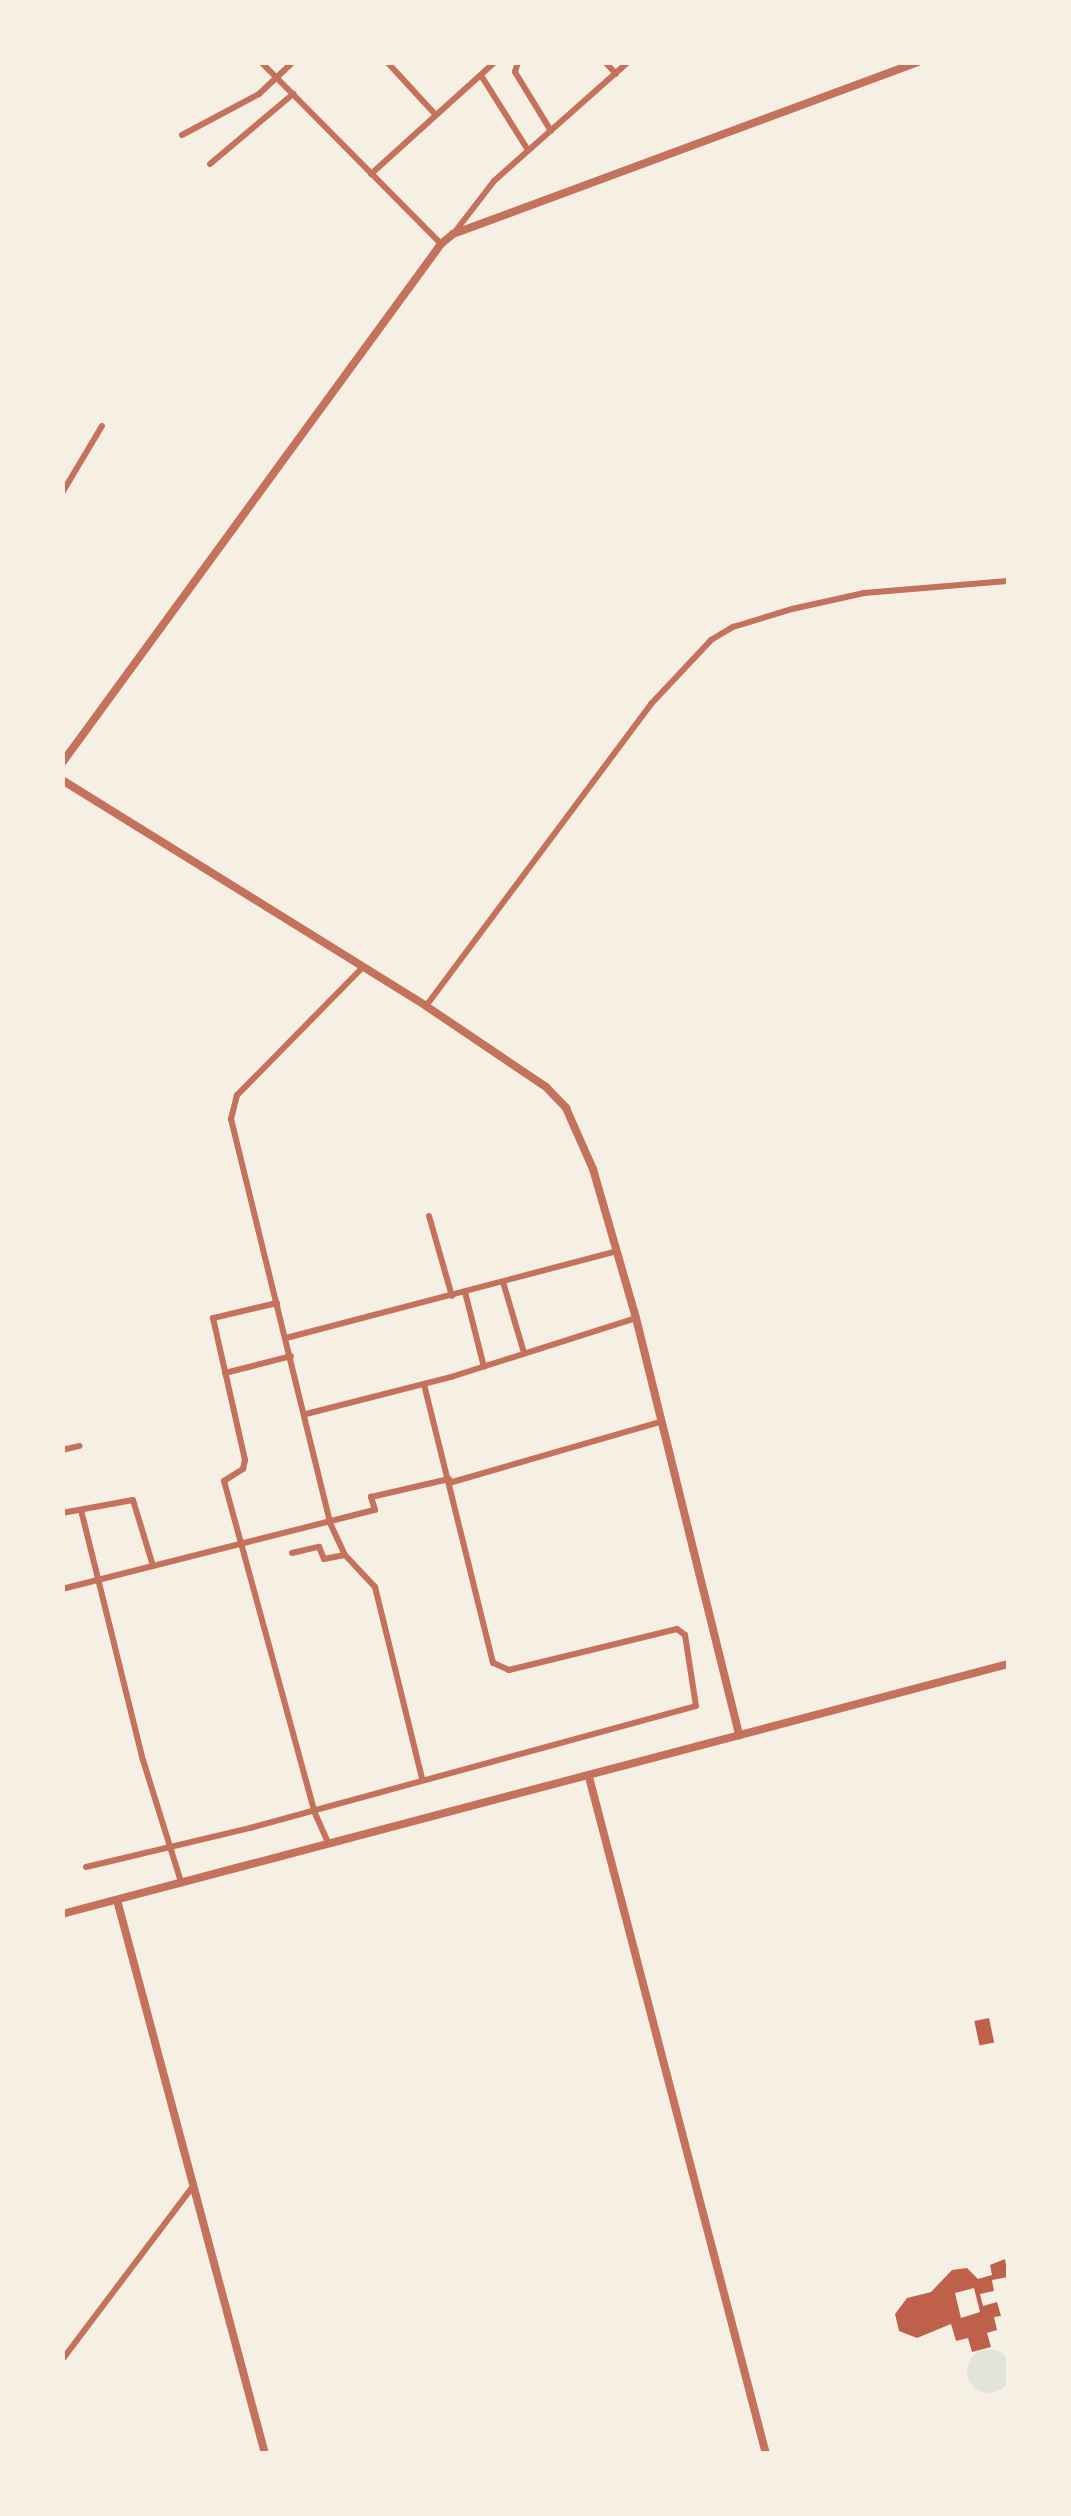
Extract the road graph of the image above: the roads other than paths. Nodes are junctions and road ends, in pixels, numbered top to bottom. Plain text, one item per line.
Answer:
1 (261, 62) edge
2 (293, 62) edge
3 (386, 62) edge
4 (495, 62) edge
5 (518, 62) edge
6 (605, 62) edge
7 (628, 62) edge
8 (918, 62) edge
9 (616, 74) junction
10 (482, 77) junction
11 (276, 78) junction
12 (293, 94) junction
13 (435, 114) junction
14 (551, 131) junction
15 (182, 135) dead end
16 (528, 150) junction
17 (210, 164) dead end
18 (371, 174) junction
19 (453, 234) junction
20 (441, 244) junction
21 (102, 426) dead end
22 (62, 492) edge
23 (1008, 582) edge
24 (62, 763) edge
25 (62, 780) edge
26 (363, 967) junction
27 (426, 1006) junction
28 (429, 1216) dead end
29 (617, 1251) junction
30 (503, 1282) junction
31 (465, 1292) junction
32 (452, 1296) junction
33 (277, 1303) junction
34 (636, 1318) junction
35 (286, 1338) junction
36 (524, 1353) junction
37 (291, 1356) junction
38 (484, 1367) junction
39 (225, 1373) junction
40 (424, 1384) junction
41 (306, 1414) junction
42 (662, 1422) junction
43 (80, 1446) dead end
44 (62, 1450) edge
45 (449, 1481) junction
46 (81, 1510) junction
47 (62, 1514) edge
48 (330, 1523) junction
49 (242, 1546) junction
50 (292, 1553) dead end
51 (345, 1555) junction
52 (154, 1566) junction
53 (99, 1580) junction
54 (62, 1589) edge
55 (1008, 1664) edge
56 (740, 1735) junction
57 (589, 1777) junction
58 (422, 1778) junction
59 (314, 1811) junction
60 (328, 1843) junction
61 (169, 1849) junction
62 (86, 1867) dead end
63 (181, 1882) junction
64 (117, 1900) junction
65 (62, 1914) edge
66 (191, 2189) junction
67 (62, 2360) edge
68 (264, 2454) edge
69 (766, 2454) edge

1 - 11 street
2 - 11 street
3 - 13 street
4 - 10 street
5 - 14 street
6 - 9 street
7 - 9 street
8 - 19 street
9 - 14 street
10 - 13 street
10 - 16 street
11 - 12 street
11 - 15 street
12 - 17 street
12 - 18 street
13 - 18 street
14 - 16 street
16 - 19 street
18 - 20 street
19 - 20 street
20 - 24 street
21 - 22 street
23 - 27 street
25 - 26 street
26 - 27 street
26 - 33 street
27 - 29 street
28 - 32 street
29 - 30 street
29 - 34 street
30 - 31 street
30 - 36 street
31 - 32 street
31 - 38 street
32 - 35 street
33 - 35 street
33 - 39 street
34 - 36 street
34 - 42 street
35 - 37 street
36 - 38 street
37 - 39 street
37 - 41 street
38 - 40 street
39 - 49 street
40 - 41 street
40 - 45 street
41 - 48 street
42 - 45 street
42 - 56 street
43 - 44 street
45 - 48 street
45 - 58 street
46 - 47 street
46 - 52 street
46 - 53 street
48 - 49 street
48 - 51 street
49 - 52 street
49 - 59 street
50 - 51 street
51 - 58 street
52 - 53 street
53 - 54 street
53 - 61 street
55 - 56 street
56 - 57 street
57 - 60 street
57 - 69 street
58 - 59 street
59 - 60 street
59 - 61 street
60 - 63 street
61 - 62 street
61 - 63 street
63 - 64 street
64 - 65 street
64 - 66 street
66 - 67 street
66 - 68 street

